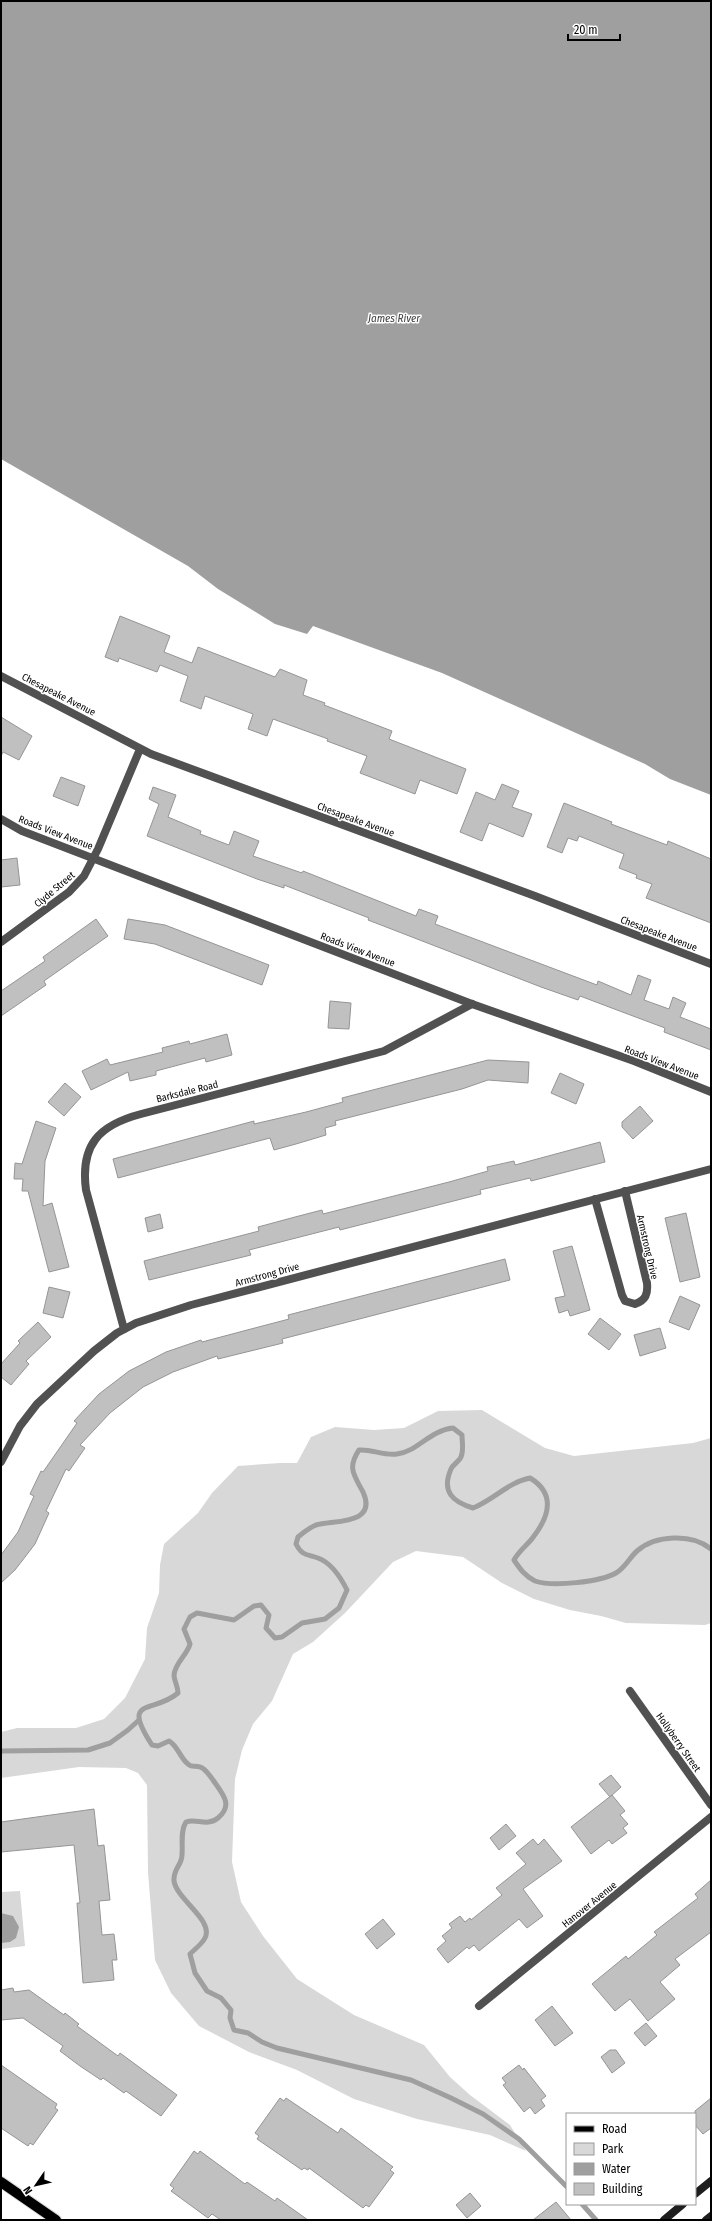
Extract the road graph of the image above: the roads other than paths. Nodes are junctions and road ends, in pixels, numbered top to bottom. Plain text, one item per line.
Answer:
1 (1, 676) edge
2 (140, 748) junction
3 (1, 819) edge
4 (94, 857) junction
5 (1, 942) edge
6 (711, 964) edge
7 (472, 1004) junction
8 (711, 1092) edge
9 (711, 1169) edge
10 (625, 1191) junction
11 (595, 1199) junction
12 (124, 1329) junction
13 (1, 1462) edge
14 (630, 1691) dead end
15 (711, 1805) edge
16 (711, 1817) edge
17 (479, 2006) dead end
18 (711, 2181) edge
19 (1, 2182) edge
20 (696, 2193) edge
21 (682, 2205) edge
22 (711, 2216) edge
23 (56, 2220) edge
24 (664, 2220) edge
25 (706, 2220) edge

1 - 2 street, Chesapeake Avenue
2 - 4 street, Clyde Street
2 - 6 street, Chesapeake Avenue
3 - 4 street, Roads View Avenue
4 - 5 street, Clyde Street
4 - 7 street, Roads View Avenue
7 - 8 street, Roads View Avenue
7 - 12 street, Barksdale Road
9 - 10 street, Armstrong Drive
10 - 11 street, Armstrong Drive
10 - 11 street, Armstrong Drive
11 - 12 street, Armstrong Drive
12 - 13 street, Armstrong Drive
14 - 15 street, Hollyberry Street
16 - 17 street, Hanover Avenue
18 - 20 main road
19 - 23 main road
21 - 24 main road
22 - 25 main road

